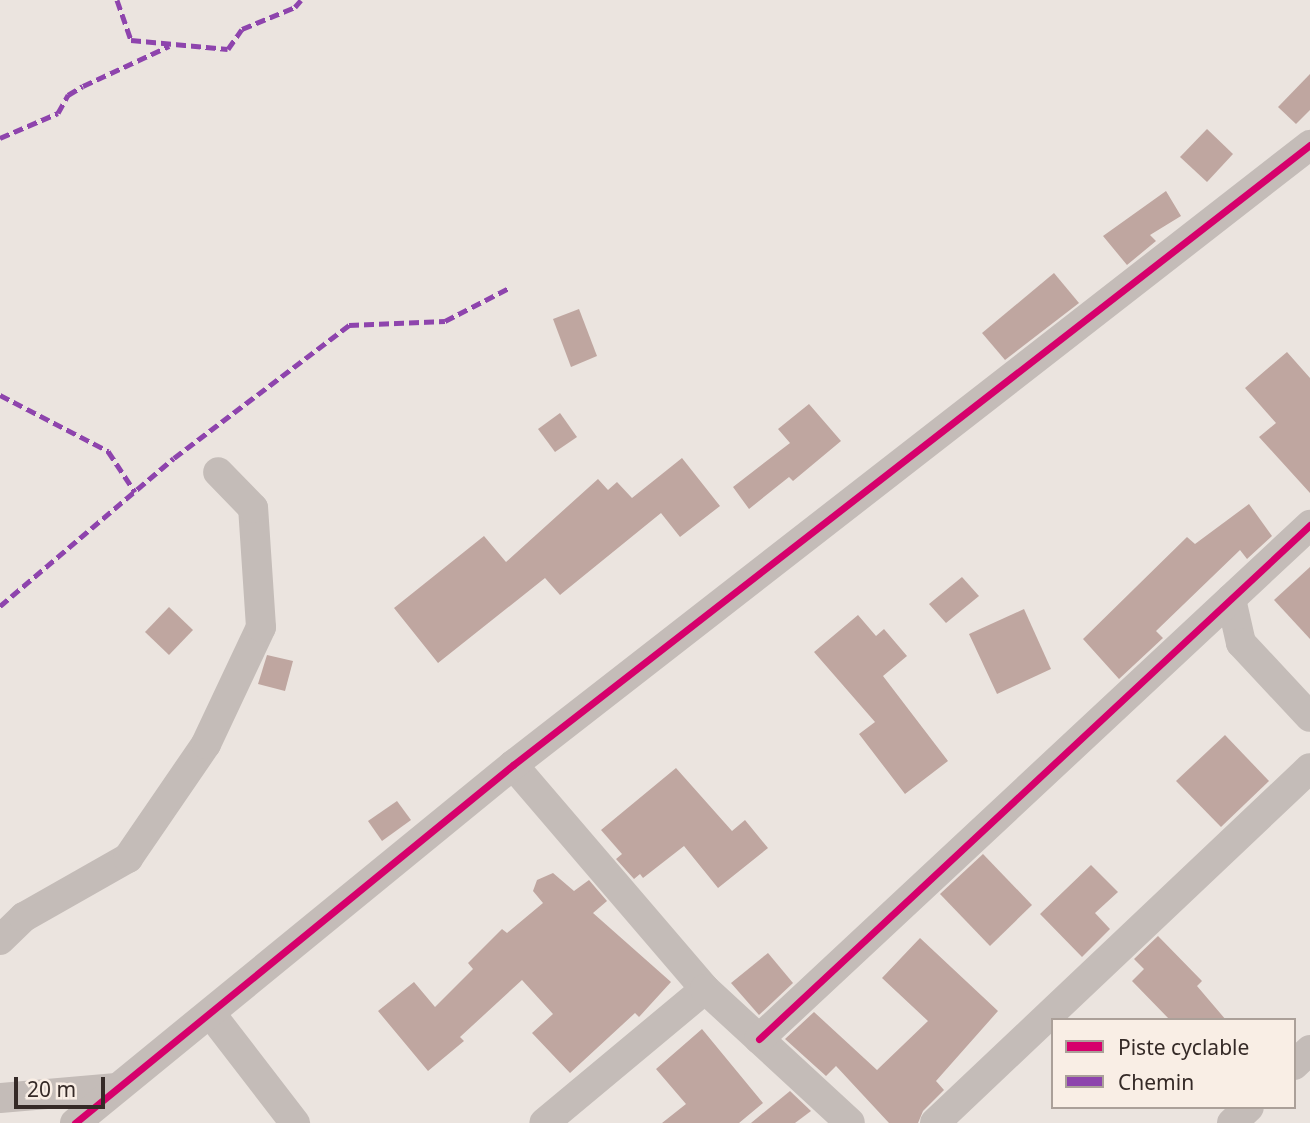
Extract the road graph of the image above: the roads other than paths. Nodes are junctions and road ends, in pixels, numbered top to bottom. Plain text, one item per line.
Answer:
1 (1310, 145) edge
2 (218, 472) dead end
3 (1310, 525) edge
4 (1231, 599) junction
5 (1310, 717) edge
6 (513, 765) junction
7 (1310, 768) edge
8 (0, 940) edge
9 (705, 989) junction
10 (211, 1014) junction
11 (759, 1039) junction
12 (1310, 1050) edge
13 (1296, 1063) edge
14 (117, 1088) junction
15 (0, 1098) edge
16 (1247, 1109) edge
17 (75, 1123) edge
18 (295, 1123) edge
19 (544, 1123) edge
20 (850, 1123) edge
21 (935, 1123) edge
22 (1232, 1123) edge

1 - 6 street
2 - 8 street
3 - 4 street
4 - 5 street
4 - 11 street
6 - 9 street
6 - 10 street
7 - 21 street
9 - 11 street
9 - 19 street
10 - 14 street
10 - 18 street
11 - 20 street
12 - 13 street
14 - 15 street
14 - 17 street
16 - 22 street

